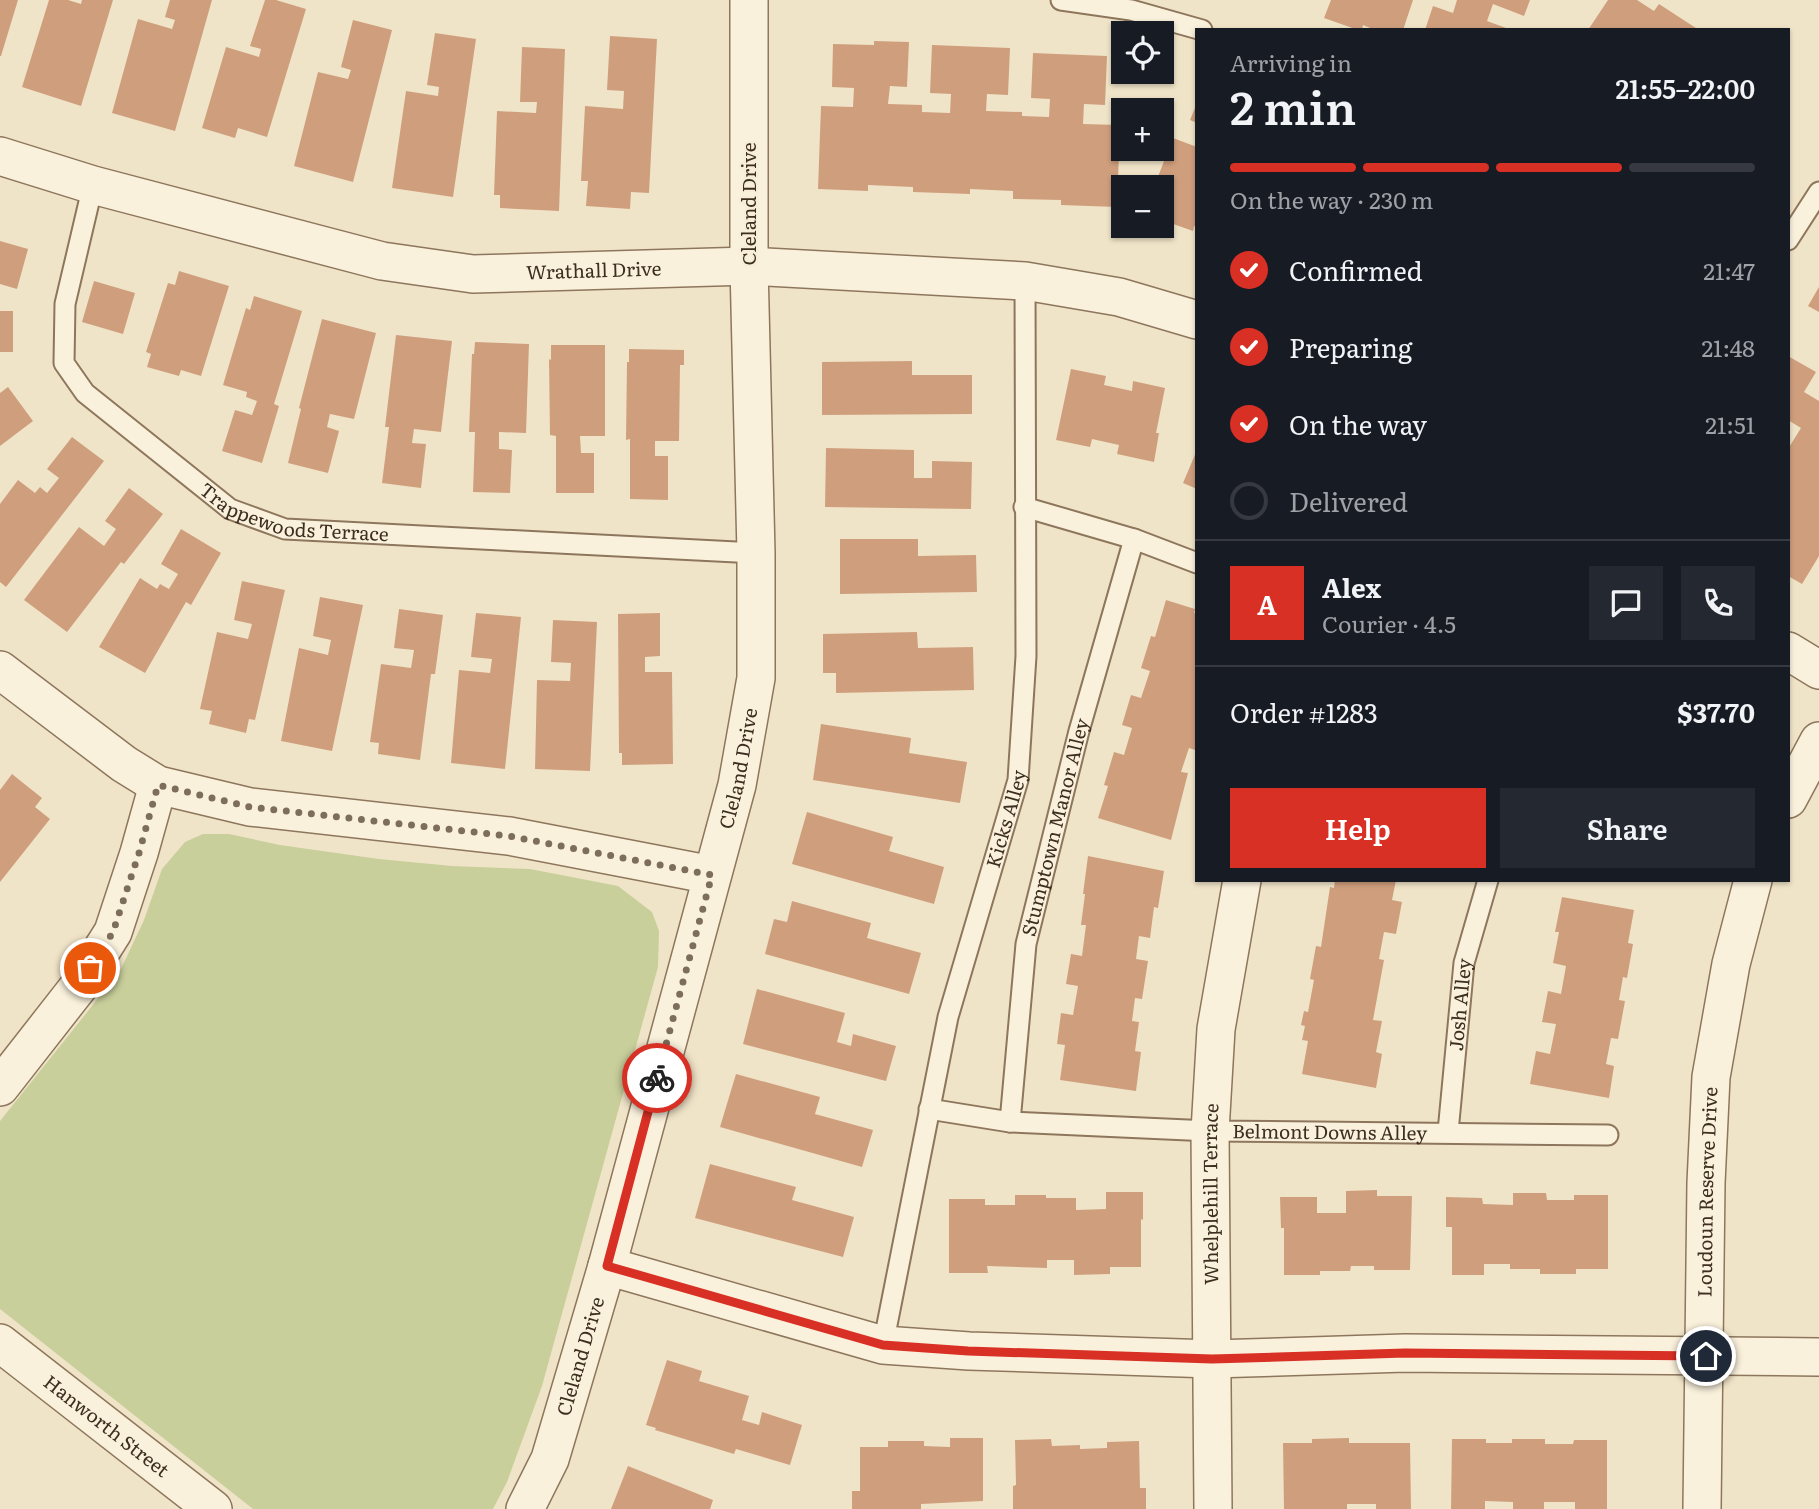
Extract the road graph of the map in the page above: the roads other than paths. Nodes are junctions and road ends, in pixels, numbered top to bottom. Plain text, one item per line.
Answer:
1 (749, 0) edge
2 (1061, 0) edge
3 (1195, 28) edge
4 (0, 156) edge
5 (93, 186) junction
6 (1819, 192) edge
7 (1790, 237) edge
8 (749, 266) junction
9 (1025, 281) junction
10 (1195, 319) edge
11 (1024, 508) junction
12 (1134, 539) junction
13 (756, 553) junction
14 (1195, 563) edge
15 (1790, 652) edge
16 (0, 670) edge
17 (1819, 670) edge
18 (1819, 741) edge
19 (158, 785) junction
20 (1790, 795) edge
21 (712, 875) junction
22 (1242, 882) edge
23 (1487, 882) edge
24 (1753, 882) edge
25 (0, 1087) edge
26 (929, 1109) junction
27 (1010, 1122) junction
28 (1210, 1131) junction
29 (1448, 1132) junction
30 (1608, 1135) dead end
31 (607, 1266) junction
32 (0, 1343) edge
33 (883, 1345) junction
34 (1706, 1356) junction
35 (1819, 1357) edge
36 (1212, 1359) junction
37 (213, 1509) edge
38 (525, 1509) edge
39 (1213, 1509) edge
40 (1702, 1509) edge

1 - 8 street, Cleland Drive
2 - 3 lane
4 - 5 street, Wrathall Drive
5 - 8 street, Wrathall Drive
5 - 13 lane, Trappewoods Terrace
6 - 7 lane
8 - 9 street, Wrathall Drive
8 - 13 street, Cleland Drive
9 - 10 street, Wrathall Drive
9 - 11 lane, Kicks Alley
11 - 12 lane
11 - 26 lane, Kicks Alley
12 - 14 lane
12 - 27 lane, Stumptown Manor Alley
13 - 21 street, Cleland Drive
15 - 17 street
16 - 19 street
18 - 20 street
19 - 21 street
19 - 25 street
21 - 31 street, Cleland Drive
22 - 28 street, Whelplehill Terrace
23 - 29 lane, Josh Alley
24 - 34 street, Loudoun Reserve Drive
26 - 27 lane, Belmont Downs Alley
26 - 33 lane, Kicks Alley
27 - 28 lane, Belmont Downs Alley
28 - 29 lane, Belmont Downs Alley
28 - 36 street, Whelplehill Terrace
29 - 30 lane, Belmont Downs Alley
31 - 33 street
31 - 38 street, Cleland Drive
32 - 37 street, Hanworth Street
33 - 36 street
34 - 35 street
34 - 36 street
34 - 40 street, Loudoun Reserve Drive
36 - 39 street, Whelplehill Terrace

